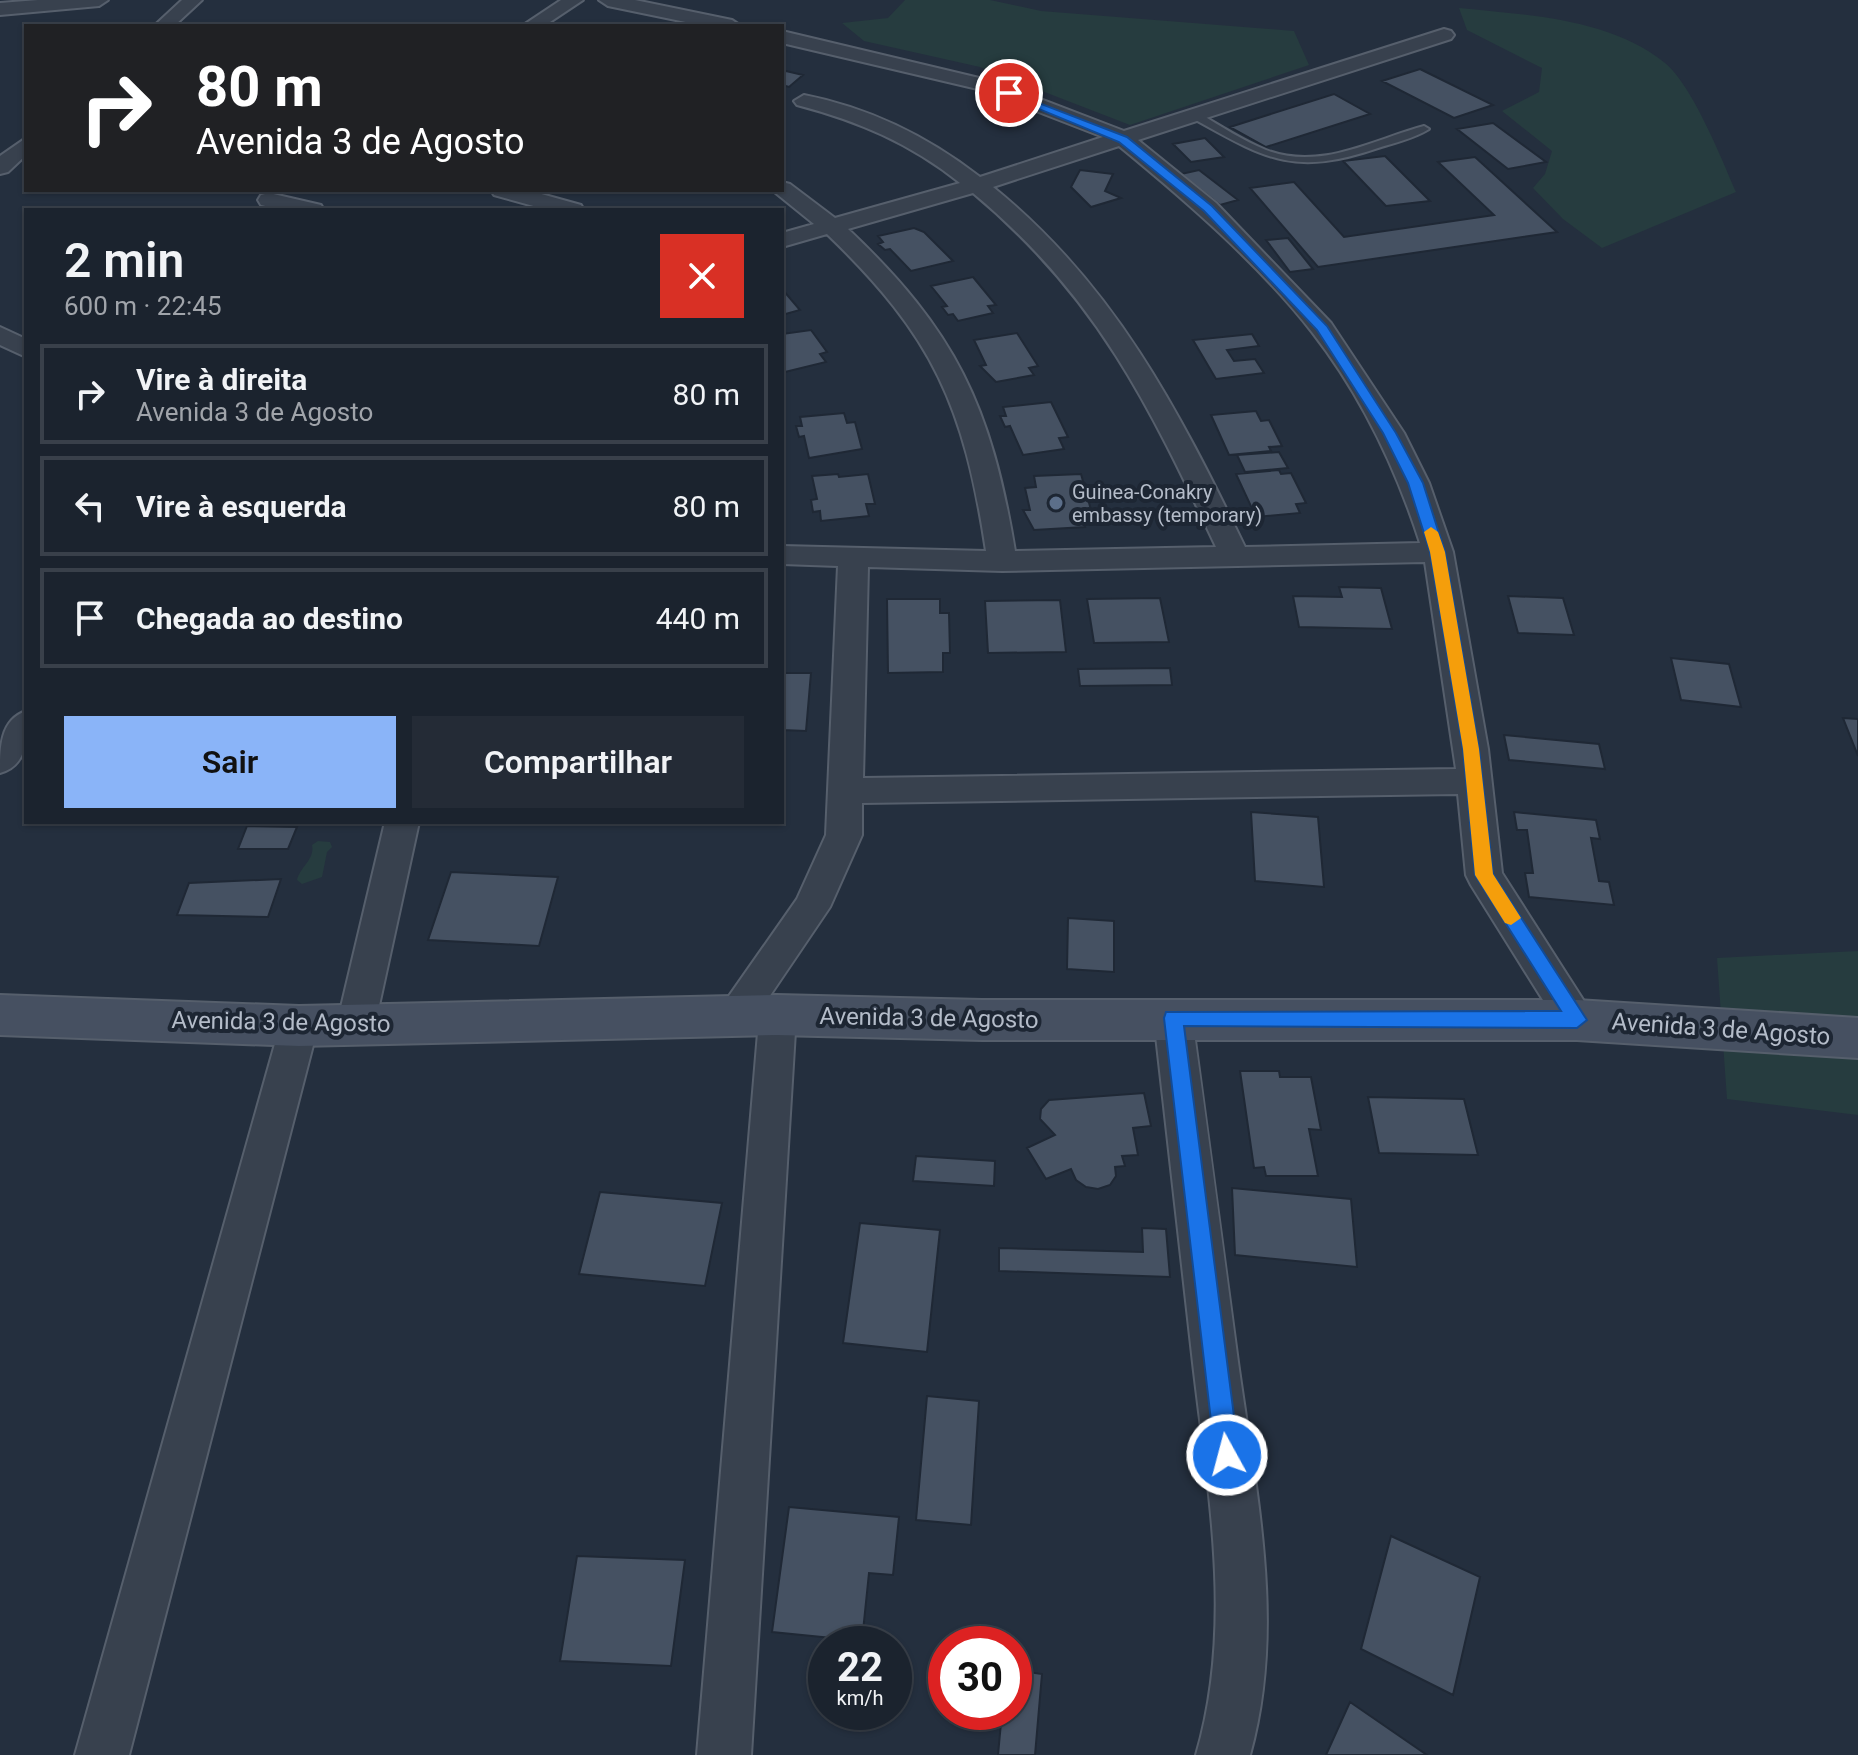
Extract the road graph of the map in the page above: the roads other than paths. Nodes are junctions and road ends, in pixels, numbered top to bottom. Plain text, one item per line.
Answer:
1 (99, 0) edge
2 (193, 0) edge
3 (574, 0) edge
4 (608, 0) edge
5 (0, 9) edge
6 (165, 24) edge
7 (534, 24) edge
8 (722, 24) edge
9 (1444, 35) dead end
10 (784, 37) edge
11 (804, 101) dead end
12 (1196, 116) junction
13 (1424, 129) dead end
14 (1123, 139) junction
15 (24, 146) edge
16 (0, 167) edge
17 (977, 185) junction
18 (784, 190) edge
19 (509, 192) edge
20 (268, 200) edge
21 (304, 208) edge
22 (566, 208) edge
23 (831, 227) junction
24 (784, 239) edge
25 (0, 335) edge
26 (24, 348) edge
27 (784, 552) edge
28 (1438, 552) junction
29 (1234, 555) junction
30 (853, 559) junction
31 (1002, 561) junction
32 (24, 726) edge
33 (0, 761) edge
34 (1474, 781) junction
35 (844, 791) junction
36 (402, 824) edge
37 (0, 1015) edge
38 (755, 1016) junction
39 (1173, 1018) junction
40 (1577, 1020) junction
41 (356, 1024) junction
42 (299, 1026) junction
43 (1858, 1038) edge
44 (102, 1755) edge
45 (724, 1755) edge
46 (1223, 1755) edge

1 - 5 street
2 - 6 street
3 - 7 street
4 - 8 street
9 - 12 street
10 - 14 street
11 - 17 street
12 - 13 lane
12 - 14 street
14 - 17 street
14 - 28 street
15 - 16 street
17 - 23 street
17 - 29 street
18 - 23 street
19 - 22 street
20 - 21 street
23 - 24 street
23 - 31 street
25 - 26 street
27 - 30 street
28 - 29 street
28 - 34 street
29 - 31 street
30 - 31 street
30 - 35 street
32 - 33 street
34 - 35 street
34 - 40 street
35 - 38 street
36 - 41 street
37 - 42 street, Avenida 3 de Agosto
38 - 39 street, Avenida 3 de Agosto
38 - 41 street, Avenida 3 de Agosto
38 - 45 street
39 - 40 street, Avenida 3 de Agosto
39 - 46 street
40 - 43 street, Avenida 3 de Agosto
41 - 42 street, Avenida 3 de Agosto
42 - 44 street

